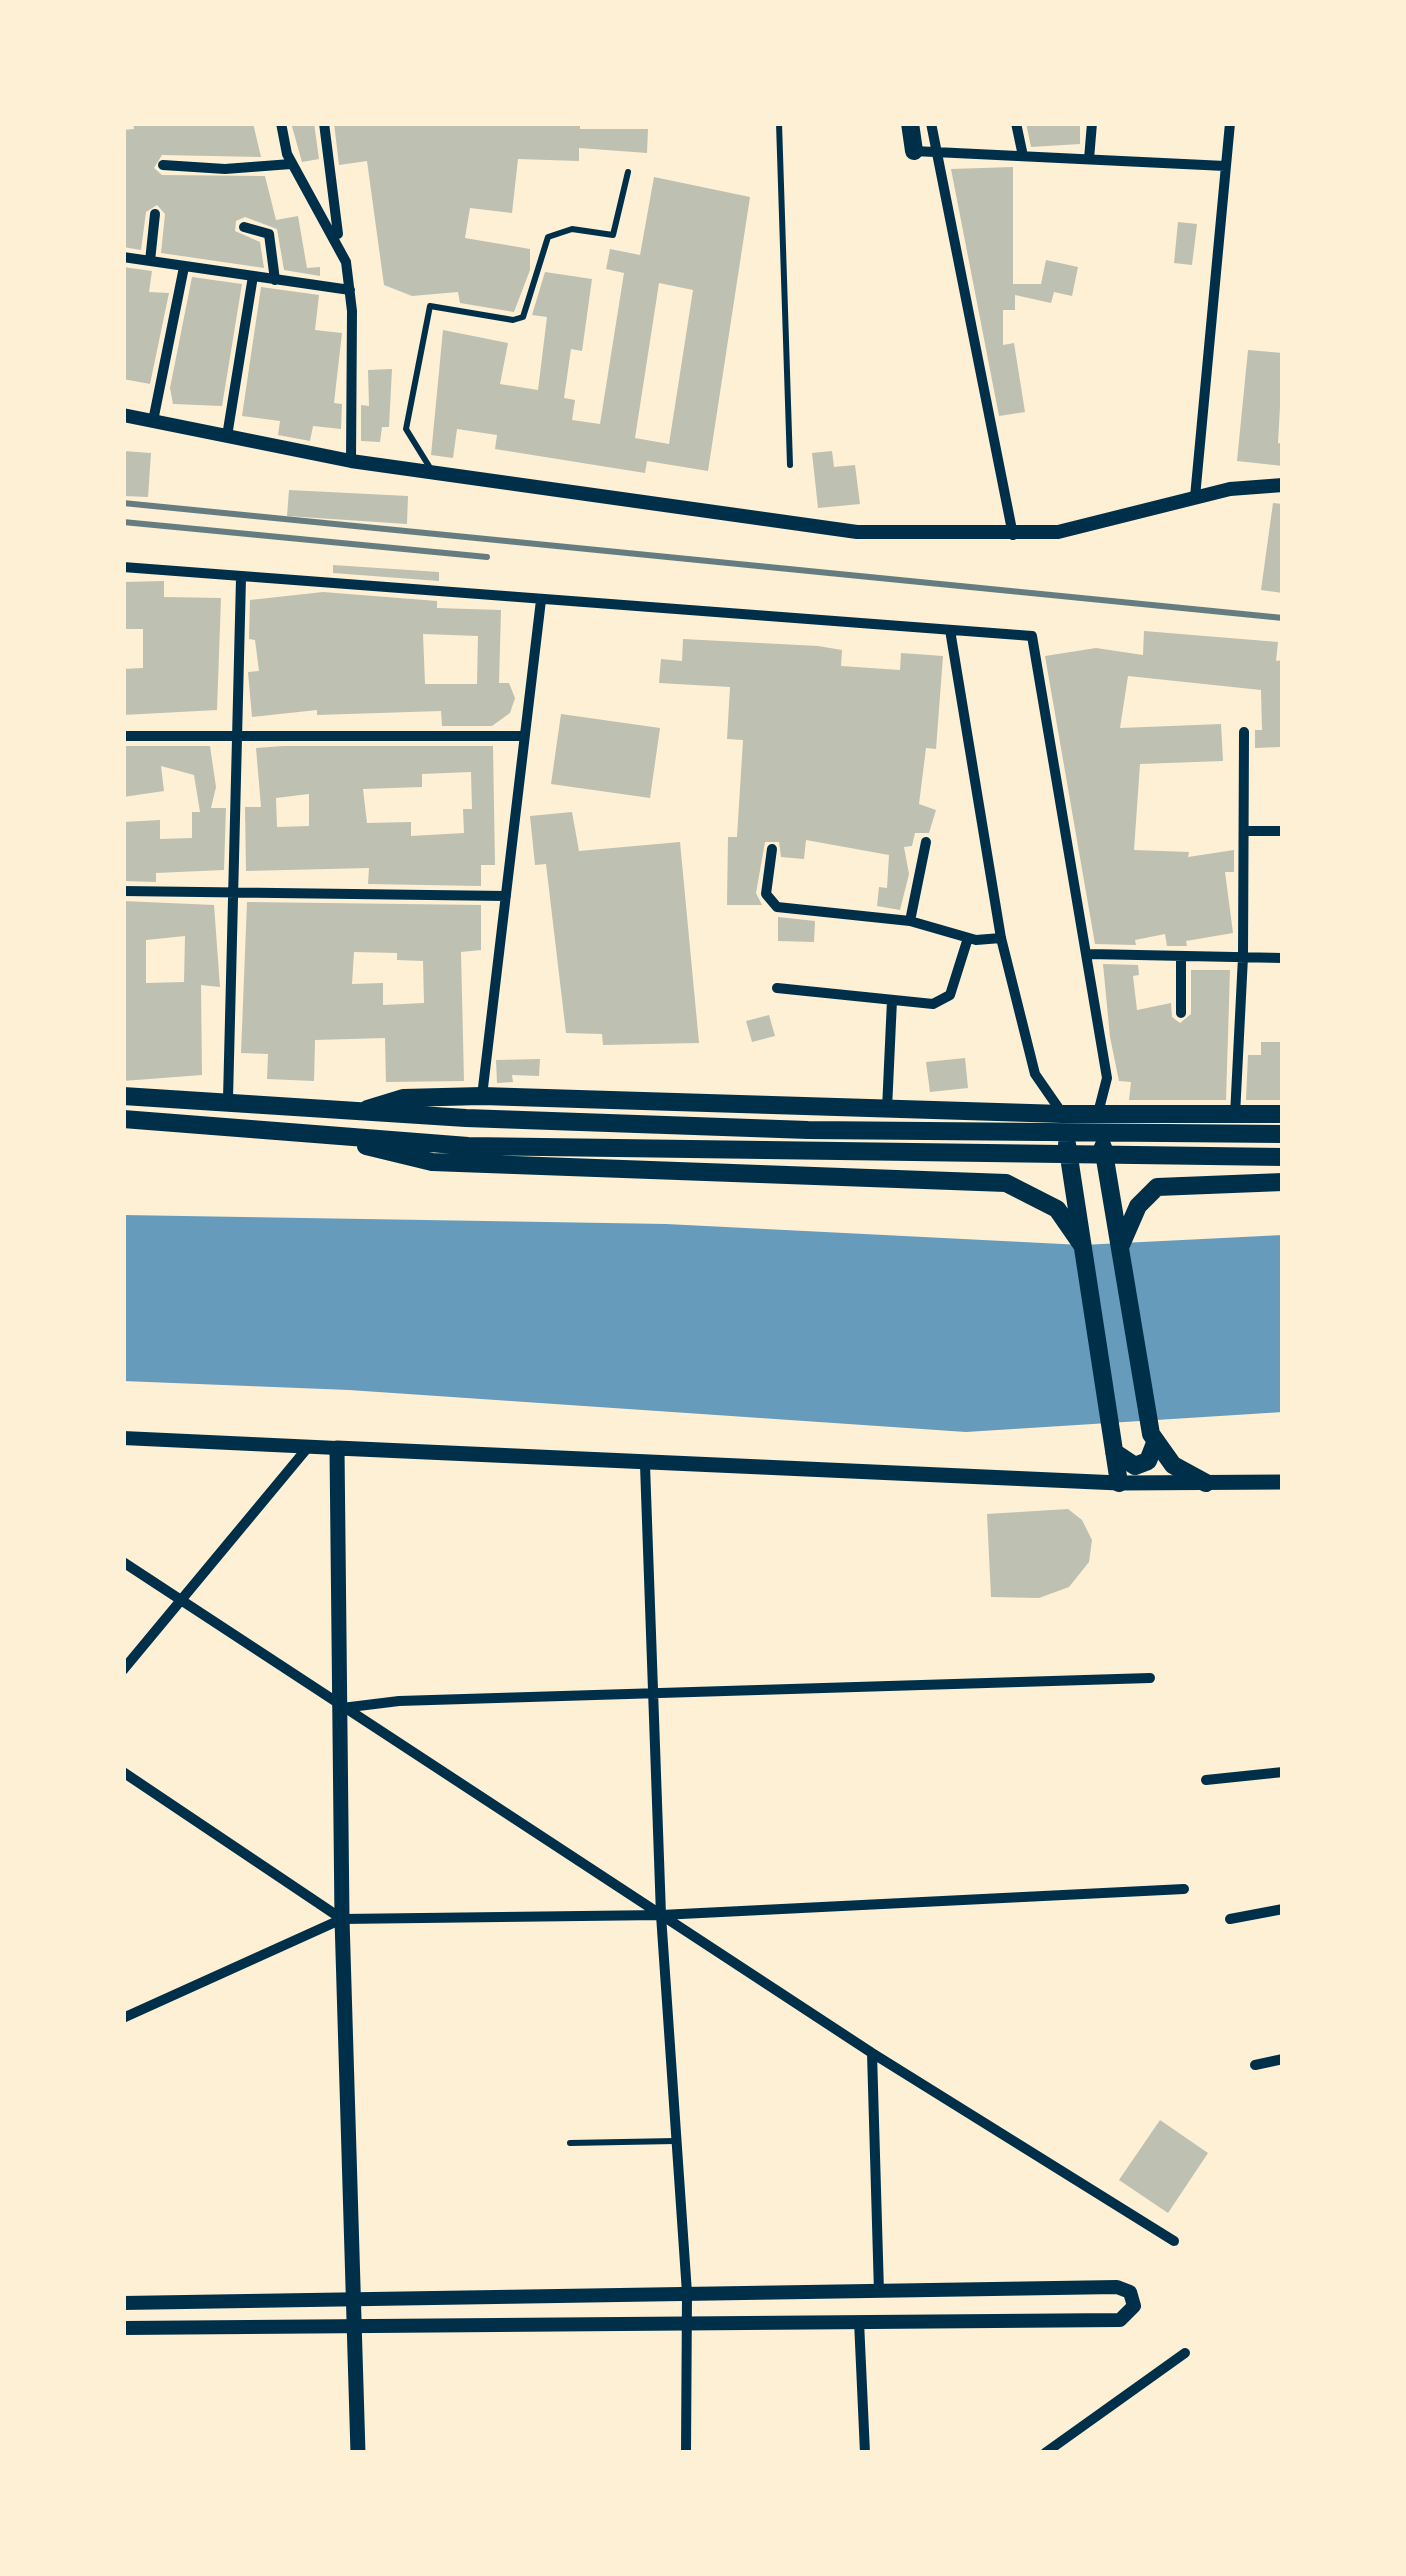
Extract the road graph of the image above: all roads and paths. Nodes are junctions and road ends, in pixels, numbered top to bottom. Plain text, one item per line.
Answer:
1 (281, 123) edge
2 (324, 123) edge
3 (778, 123) edge
4 (910, 123) edge
5 (931, 123) edge
6 (1016, 123) edge
7 (1091, 123) edge
8 (1230, 123) edge
9 (914, 151) joint
10 (936, 151) junction
11 (1023, 156) junction
12 (1089, 159) junction
13 (291, 164) junction
14 (163, 165) dead end
15 (1225, 166) junction
16 (628, 172) dead end
17 (155, 214) dead end
18 (244, 227) dead end
19 (340, 243) junction
20 (123, 257) edge
21 (150, 261) junction
22 (184, 267) junction
23 (253, 277) junction
24 (275, 280) junction
25 (350, 290) junction
26 (123, 415) edge
27 (153, 421) junction
28 (226, 436) junction
29 (351, 461) junction
30 (790, 465) dead end
31 (434, 474) junction
32 (1283, 485) edge
33 (1195, 497) junction
34 (1013, 535) junction
35 (123, 567) edge
36 (242, 578) junction
37 (541, 600) junction
38 (950, 630) junction
39 (1244, 732) dead end
40 (123, 736) edge
41 (524, 736) junction
42 (237, 737) junction
43 (1244, 830) junction
44 (1283, 831) edge
45 (926, 842) dead end
46 (772, 849) dead end
47 (123, 891) edge
48 (233, 894) junction
49 (506, 896) junction
50 (910, 921) junction
51 (968, 938) junction
52 (1000, 938) junction
53 (1089, 954) junction
54 (1181, 956) junction
55 (1243, 957) junction
56 (1283, 958) edge
57 (777, 988) dead end
58 (892, 1000) junction
59 (1181, 1013) dead end
60 (123, 1096) edge
61 (482, 1096) junction
62 (228, 1099) junction
63 (886, 1109) junction
64 (926, 1110) junction
65 (357, 1112) junction
66 (1062, 1114) junction
67 (1098, 1114) junction
68 (1235, 1114) junction
69 (1283, 1114) edge
70 (123, 1119) edge
71 (1283, 1134) edge
72 (335, 1136) junction
73 (1283, 1157) edge
74 (928, 1180) junction
75 (1234, 1182) junction
76 (1283, 1183) edge
77 (1082, 1245) junction
78 (1119, 1250) junction
79 (123, 1438) edge
80 (1155, 1443) junction
81 (309, 1447) junction
82 (337, 1448) junction
83 (1114, 1452) junction
84 (645, 1465) junction
85 (1283, 1482) edge
86 (1119, 1483) junction
87 (1206, 1483) junction
88 (123, 1562) edge
89 (181, 1600) junction
90 (123, 1670) edge
91 (1150, 1678) dead end
92 (654, 1694) junction
93 (343, 1708) junction
94 (123, 1772) edge
95 (1283, 1772) edge
96 (1206, 1780) dead end
97 (1184, 1889) dead end
98 (1283, 1909) edge
99 (661, 1915) junction
100 (1230, 1918) dead end
101 (342, 1919) junction
102 (123, 2018) edge
103 (872, 2053) junction
104 (1283, 2059) edge
105 (1255, 2065) dead end
106 (677, 2141) junction
107 (570, 2143) dead end
108 (1174, 2241) dead end
109 (879, 2292) junction
110 (687, 2293) junction
111 (356, 2300) junction
112 (123, 2303) edge
113 (859, 2321) junction
114 (687, 2323) junction
115 (356, 2326) junction
116 (123, 2328) edge
117 (1185, 2353) dead end
118 (358, 2453) edge
119 (686, 2453) edge
120 (865, 2453) edge
121 (1045, 2453) edge

1 - 13 street
2 - 19 street
3 - 30 lane
4 - 9 highway
5 - 10 street
6 - 11 street
7 - 12 street
8 - 15 street
9 - 10 street
10 - 11 street
10 - 34 street
11 - 12 street
12 - 15 street
13 - 14 street
13 - 19 street
15 - 33 street
16 - 31 lane
17 - 21 street
18 - 24 street
19 - 25 street
20 - 21 street
21 - 22 street
22 - 23 street
22 - 27 street
23 - 24 street
23 - 28 street
24 - 25 street
25 - 29 street
26 - 27 street
27 - 28 street
28 - 29 street
29 - 31 street
31 - 34 street
32 - 33 street
33 - 34 street
35 - 36 street
36 - 37 street
36 - 42 street
37 - 38 street
37 - 41 street
38 - 52 street
38 - 53 street
39 - 43 street
40 - 42 street
41 - 42 street
41 - 49 street
42 - 48 street
43 - 44 street
43 - 55 street
45 - 50 street
46 - 50 street
47 - 48 street
48 - 49 street
48 - 62 street
49 - 61 street
50 - 51 street
51 - 52 street
51 - 58 street
52 - 66 street
53 - 54 street
53 - 67 street
54 - 55 street
54 - 59 street
55 - 56 street
55 - 68 street
57 - 58 street
58 - 63 street
60 - 62 highway
61 - 63 highway
61 - 65 highway
62 - 65 highway
63 - 64 highway
64 - 66 highway
64 - 74 highway
65 - 71 highway
66 - 67 highway
66 - 77 highway
67 - 68 highway
67 - 78 highway
68 - 69 highway
68 - 75 highway
70 - 72 highway
72 - 73 highway
72 - 74 highway
74 - 77 highway
75 - 76 highway
75 - 78 highway
77 - 83 highway
78 - 80 highway
79 - 81 street
80 - 83 highway
80 - 87 highway
81 - 82 street
81 - 89 street
82 - 84 main road
82 - 93 main road
83 - 86 highway
84 - 86 main road
84 - 92 street
85 - 87 main road
86 - 87 main road
88 - 89 street
89 - 90 street
89 - 93 street
91 - 92 street
92 - 93 street
92 - 99 street
93 - 99 street
93 - 101 main road
94 - 101 street
95 - 96 street
97 - 99 street
98 - 100 street
99 - 101 street
99 - 103 street
99 - 106 street
101 - 102 street
101 - 111 main road
103 - 108 street
103 - 109 street
104 - 105 street
106 - 107 lane
106 - 110 street
109 - 110 street
109 - 113 street
110 - 111 street
110 - 114 street
111 - 112 street
111 - 115 main road
113 - 114 street
113 - 120 street
114 - 115 street
114 - 119 street
115 - 116 street
115 - 118 main road
117 - 121 street

